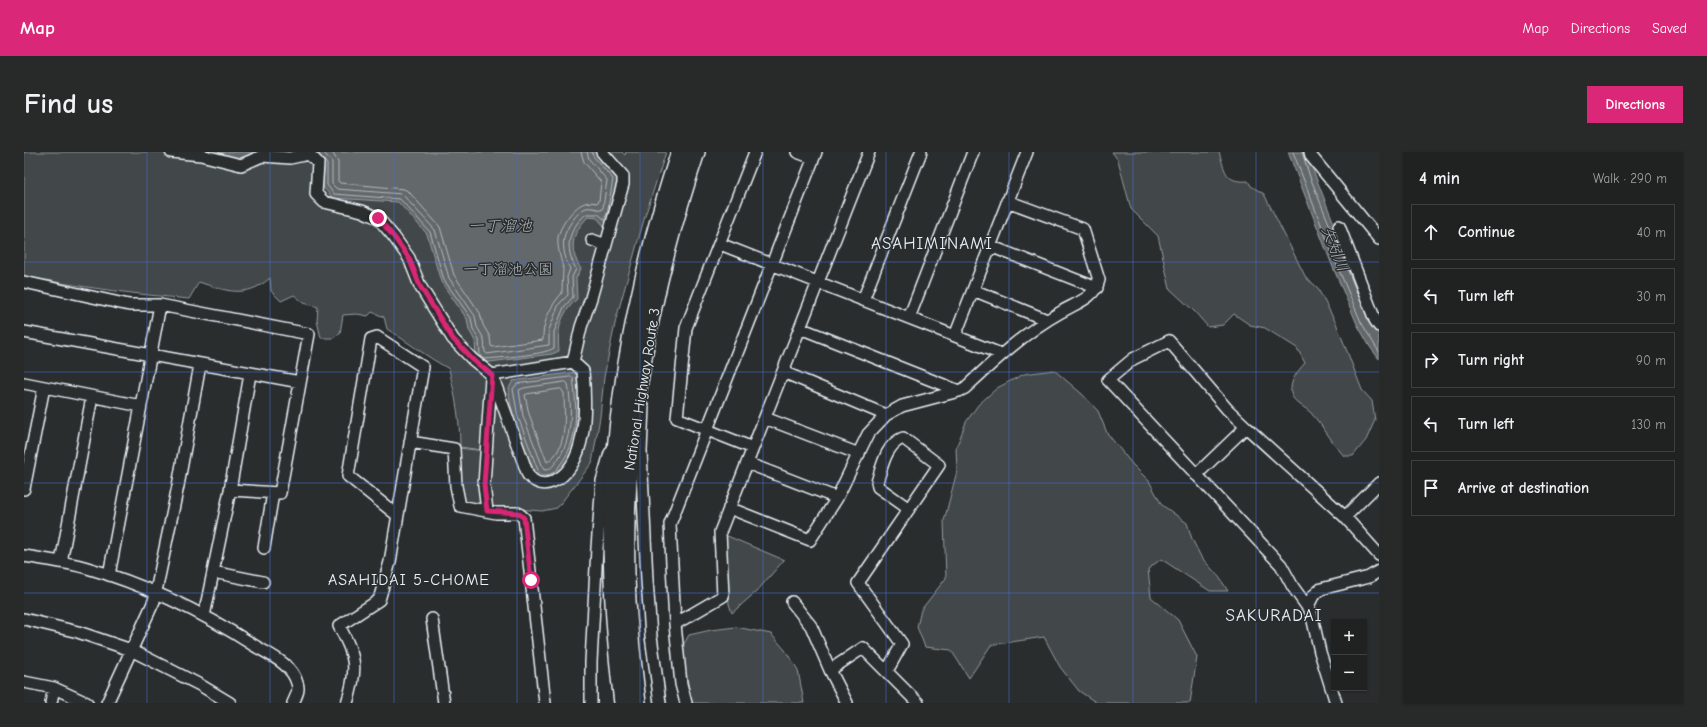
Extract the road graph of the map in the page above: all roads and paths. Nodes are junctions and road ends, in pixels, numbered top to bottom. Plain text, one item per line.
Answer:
1 (171, 152) edge
2 (602, 152) edge
3 (680, 152) edge
4 (696, 152) edge
5 (755, 152) edge
6 (797, 152) edge
7 (869, 152) edge
8 (921, 152) edge
9 (973, 152) edge
10 (1310, 152) edge
11 (1024, 153) edge
12 (201, 154) edge
13 (815, 155) edge
14 (1007, 201) junction
15 (1339, 226) dead end
16 (1379, 239) edge
17 (592, 240) dead end
18 (720, 244) junction
19 (606, 245) junction
20 (990, 246) junction
21 (771, 265) junction
22 (24, 282) edge
23 (818, 282) junction
24 (1097, 288) junction
25 (973, 290) junction
26 (863, 300) junction
27 (160, 305) junction
28 (909, 318) junction
29 (1047, 320) junction
30 (1379, 326) edge
31 (800, 328) junction
32 (24, 332) edge
33 (955, 336) junction
34 (647, 339) junction
35 (1001, 354) junction
36 (152, 355) junction
37 (573, 362) junction
38 (200, 365) junction
39 (783, 372) junction
40 (250, 374) junction
41 (492, 375) junction
42 (300, 382) junction
43 (24, 383) edge
44 (44, 387) junction
45 (959, 391) junction
46 (92, 397) junction
47 (141, 406) junction
48 (886, 415) junction
49 (620, 416) junction
50 (765, 418) junction
51 (1246, 428) junction
52 (708, 430) junction
53 (410, 442) junction
54 (753, 448) junction
55 (859, 454) junction
56 (747, 463) junction
57 (1196, 475) junction
58 (1379, 483) edge
59 (24, 489) edge
60 (230, 490) junction
61 (273, 493) junction
62 (837, 498) junction
63 (729, 508) junction
64 (909, 509) junction
65 (487, 511) junction
66 (397, 515) junction
67 (1344, 517) junction
68 (264, 548) dead end
69 (24, 556) edge
70 (1379, 556) edge
71 (61, 562) junction
72 (1379, 571) edge
73 (213, 572) junction
74 (109, 575) junction
75 (263, 582) dead end
76 (156, 593) junction
77 (792, 602) dead end
78 (1308, 606) junction
79 (204, 616) junction
80 (24, 619) edge
81 (432, 619) dead end
82 (674, 624) junction
83 (131, 650) junction
84 (830, 670) junction
85 (887, 671) junction
86 (24, 682) edge
87 (54, 688) junction
88 (51, 703) edge
89 (87, 703) edge
90 (107, 703) edge
91 (230, 703) edge
92 (293, 703) edge
93 (347, 703) edge
94 (444, 703) edge
95 (545, 703) edge
96 (591, 703) edge
97 (622, 703) edge
98 (637, 703) edge
99 (660, 703) edge
100 (686, 703) edge
101 (847, 703) edge
102 (918, 703) edge
103 (1336, 703) edge

1 - 12 street
2 - 19 street
3 - 49 highway, National Highway Route 3
4 - 34 highway, National Highway Route 3
5 - 18 street
6 - 13 street
7 - 23 street
8 - 26 street
9 - 28 street
10 - 16 street
11 - 14 street
12 - 41 street
13 - 21 street
14 - 20 street
14 - 24 street
15 - 30 street
17 - 19 street
18 - 21 street
18 - 52 street
19 - 37 street
20 - 24 street
20 - 25 street
21 - 23 street
21 - 52 street
22 - 27 street
23 - 26 street
23 - 31 street
24 - 29 street
25 - 29 street
25 - 33 street
26 - 28 street
27 - 36 street
27 - 42 street
28 - 33 street
29 - 35 street
31 - 39 street
31 - 45 street
32 - 36 street
33 - 35 street
34 - 98 highway, National Highway Route 3
34 - 99 street
35 - 45 street
36 - 38 street
36 - 47 street
37 - 41 street
37 - 41 street
38 - 40 street
38 - 76 street
39 - 48 street
39 - 50 street
40 - 42 street
40 - 60 street
41 - 65 street
42 - 61 street
43 - 44 street
44 - 46 street
44 - 59 street
45 - 48 street
46 - 47 street
46 - 71 street
47 - 74 street
48 - 55 street
49 - 96 street
49 - 97 highway, National Highway Route 3
50 - 54 street
50 - 55 street
51 - 57 street
51 - 57 street
51 - 67 street
52 - 54 street
52 - 82 street
53 - 65 street
53 - 66 street
53 - 66 street
54 - 56 street
55 - 62 street
56 - 62 street
56 - 63 street
57 - 78 street
58 - 67 street
60 - 61 street
60 - 73 street
61 - 68 street
62 - 63 street
63 - 82 street
64 - 64 street
64 - 85 street
65 - 95 street
66 - 93 street
67 - 70 street
69 - 71 street
71 - 74 street
72 - 78 street
73 - 75 street
73 - 79 street
74 - 76 street
76 - 79 street
76 - 83 street
77 - 84 street
78 - 103 street
79 - 92 street
80 - 83 street
81 - 94 street
82 - 100 street
83 - 90 street
83 - 91 street
84 - 85 street
84 - 101 street
85 - 102 street
86 - 87 street
87 - 88 street
87 - 89 street

